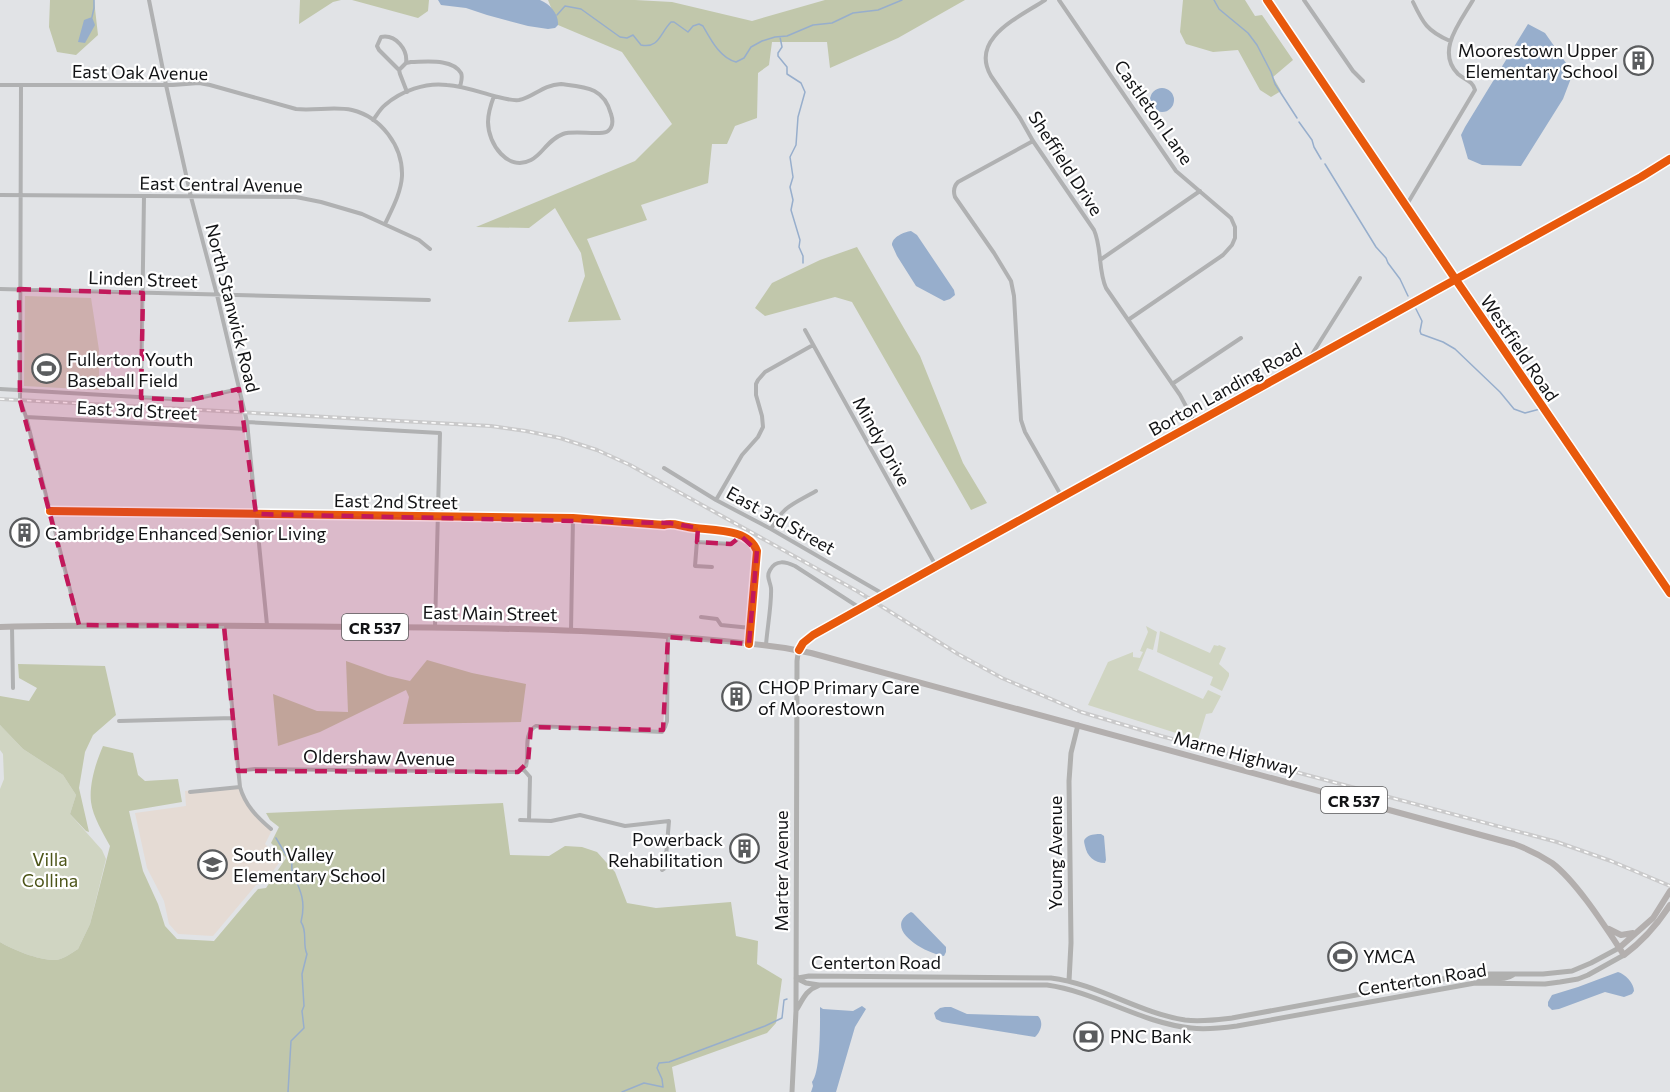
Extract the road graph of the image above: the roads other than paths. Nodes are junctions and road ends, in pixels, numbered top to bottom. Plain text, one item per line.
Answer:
1 (150, 0) edge
2 (1045, 0) edge
3 (1059, 0) edge
4 (1267, 0) edge
5 (1304, 0) edge
6 (1473, 0) edge
7 (1413, 2) dead end
8 (1450, 40) junction
9 (406, 63) junction
10 (399, 70) junction
11 (1363, 81) dead end
12 (0, 85) edge
13 (21, 85) junction
14 (166, 85) junction
15 (460, 87) junction
16 (407, 92) junction
17 (494, 96) junction
18 (373, 120) junction
19 (1033, 141) junction
20 (1670, 159) edge
21 (1200, 191) junction
22 (0, 195) edge
23 (20, 195) junction
24 (144, 196) junction
25 (191, 197) junction
26 (1406, 206) junction
27 (385, 224) junction
28 (430, 249) dead end
29 (1101, 260) junction
30 (1360, 278) dead end
31 (1456, 280) junction
32 (0, 289) edge
33 (20, 289) junction
34 (143, 293) junction
35 (217, 294) junction
36 (429, 300) dead end
37 (1128, 320) junction
38 (805, 330) dead end
39 (1241, 338) dead end
40 (813, 345) junction
41 (1308, 360) junction
42 (1172, 384) junction
43 (239, 388) junction
44 (0, 389) edge
45 (19, 390) junction
46 (141, 398) junction
47 (26, 417) junction
48 (247, 422) junction
49 (1195, 423) junction
50 (247, 429) junction
51 (664, 468) dead end
52 (816, 491) dead end
53 (1062, 497) junction
54 (716, 500) junction
55 (50, 511) junction
56 (256, 514) junction
57 (438, 516) junction
58 (573, 518) junction
59 (698, 528) junction
60 (771, 529) junction
61 (741, 536) junction
62 (697, 542) junction
63 (936, 566) junction
64 (712, 567) dead end
65 (1670, 593) edge
66 (885, 595) junction
67 (860, 609) junction
68 (701, 618) dead end
69 (79, 625) junction
70 (224, 626) junction
71 (267, 626) junction
72 (0, 627) edge
73 (12, 627) junction
74 (435, 627) junction
75 (751, 628) junction
76 (571, 630) junction
77 (668, 637) junction
78 (749, 644) junction
79 (766, 645) junction
80 (799, 650) junction
81 (13, 688) dead end
82 (233, 718) junction
83 (119, 721) dead end
84 (1078, 725) junction
85 (522, 770) junction
86 (238, 771) junction
87 (240, 787) junction
88 (190, 792) dead end
89 (520, 820) dead end
90 (529, 820) junction
91 (271, 829) dead end
92 (662, 870) dead end
93 (1670, 891) edge
94 (1670, 905) edge
95 (1606, 927) junction
96 (1637, 932) junction
97 (1619, 948) junction
98 (1623, 955) junction
99 (1514, 974) junction
100 (796, 978) junction
101 (1069, 981) junction
102 (1475, 983) junction
103 (819, 985) junction
104 (796, 1011) junction
105 (792, 1092) edge

1 - 14 street, North Stanwick Road
2 - 19 street, Sheffield Drive
3 - 21 street, Castleton Lane
4 - 26 main road, Westfield Road
5 - 11 street
6 - 8 street
7 - 8 street
8 - 26 street
9 - 10 street
9 - 10 street
9 - 15 street
10 - 16 street
12 - 13 street, East Oak Avenue
13 - 14 street, East Oak Avenue
13 - 23 street
14 - 18 street, East Oak Avenue
14 - 25 street, North Stanwick Road
15 - 16 street
15 - 17 street
16 - 18 street
17 - 17 street
18 - 27 street, East Oak Avenue
19 - 29 street, Sheffield Drive
19 - 53 street
20 - 31 main road, Borton Landing Road
21 - 29 street
21 - 37 street, Castleton Lane
22 - 23 street, East Central Avenue
23 - 24 street, East Central Avenue
23 - 33 street
24 - 25 street, East Central Avenue
24 - 34 street
25 - 27 street, East Central Avenue
25 - 35 street, North Stanwick Road
26 - 31 main road, Westfield Road
27 - 28 street, East Central Avenue
29 - 37 street, Sheffield Drive
30 - 41 street
31 - 41 main road, Borton Landing Road
31 - 65 main road, Westfield Road
32 - 33 street, Linden Street
33 - 34 street, Linden Street
33 - 45 street
34 - 35 street, Linden Street
34 - 46 street
35 - 36 street, Linden Street
35 - 43 street, North Stanwick Road
37 - 42 street, Sheffield Drive
38 - 40 street, Mindy Drive
39 - 42 street
40 - 54 street
40 - 63 street, Mindy Drive
41 - 49 main road, Borton Landing Road
42 - 49 street, Sheffield Drive
43 - 46 street, East 3rd Street
43 - 48 street, North Stanwick Road
44 - 45 street, East 3rd Street
45 - 46 street, East 3rd Street
45 - 47 street
47 - 50 street, East 3rd Street
47 - 55 street
48 - 50 street, North Stanwick Road
48 - 57 street
49 - 53 main road, Borton Landing Road
50 - 56 street, North Stanwick Road
51 - 54 street, East 3rd Street
52 - 60 street
53 - 63 main road, Borton Landing Road
54 - 60 street, East 3rd Street
55 - 56 street, East 2nd Street
55 - 69 street
56 - 57 street, East 2nd Street
56 - 71 street, North Stanwick Road
57 - 58 street, East 2nd Street
57 - 74 street
58 - 59 street, East 2nd Street
58 - 76 street
59 - 61 street, East 2nd Street
59 - 62 street
60 - 66 street, East 3rd Street
61 - 62 street
61 - 75 street
62 - 64 street
63 - 66 main road, Borton Landing Road
66 - 67 main road, Borton Landing Road
67 - 79 street
67 - 80 main road, Borton Landing Road
68 - 75 street
69 - 70 main road, East Main Street / CR 537
69 - 73 main road, East Main Street / CR 537
70 - 71 main road, East Main Street / CR 537
70 - 82 street
71 - 74 main road, East Main Street / CR 537
72 - 73 main road, East Main Street / CR 537
73 - 81 street
74 - 76 main road, East Main Street / CR 537
75 - 78 street
76 - 77 main road, East Main Street / CR 537
77 - 78 main road, East Main Street / CR 537
77 - 85 street
78 - 79 main road, East Main Street / CR 537
79 - 80 main road, East Main Street / CR 537
80 - 84 main road, Marne Highway / CR 537
80 - 100 main road, Marter Avenue
82 - 83 street
82 - 86 street
84 - 95 main road, Marne Highway / CR 537
84 - 101 main road, Young Avenue
85 - 86 street, Oldershaw Avenue
85 - 90 street
86 - 87 street
87 - 88 street
87 - 91 street
89 - 90 street
90 - 92 street
93 - 96 main road
94 - 98 main road
95 - 96 main road
95 - 97 main road, Marne Highway / CR 537
96 - 97 main road, Centerton Road
97 - 98 main road, Marne Highway / CR 537
97 - 99 main road, Centerton Road
98 - 102 main road, Centerton Road
99 - 101 main road, Centerton Road
99 - 102 main road
100 - 101 main road, Centerton Road
100 - 103 main road, Centerton Road
100 - 104 main road, Marter Avenue
102 - 103 main road, Centerton Road
103 - 104 main road
104 - 105 main road, Marter Avenue

